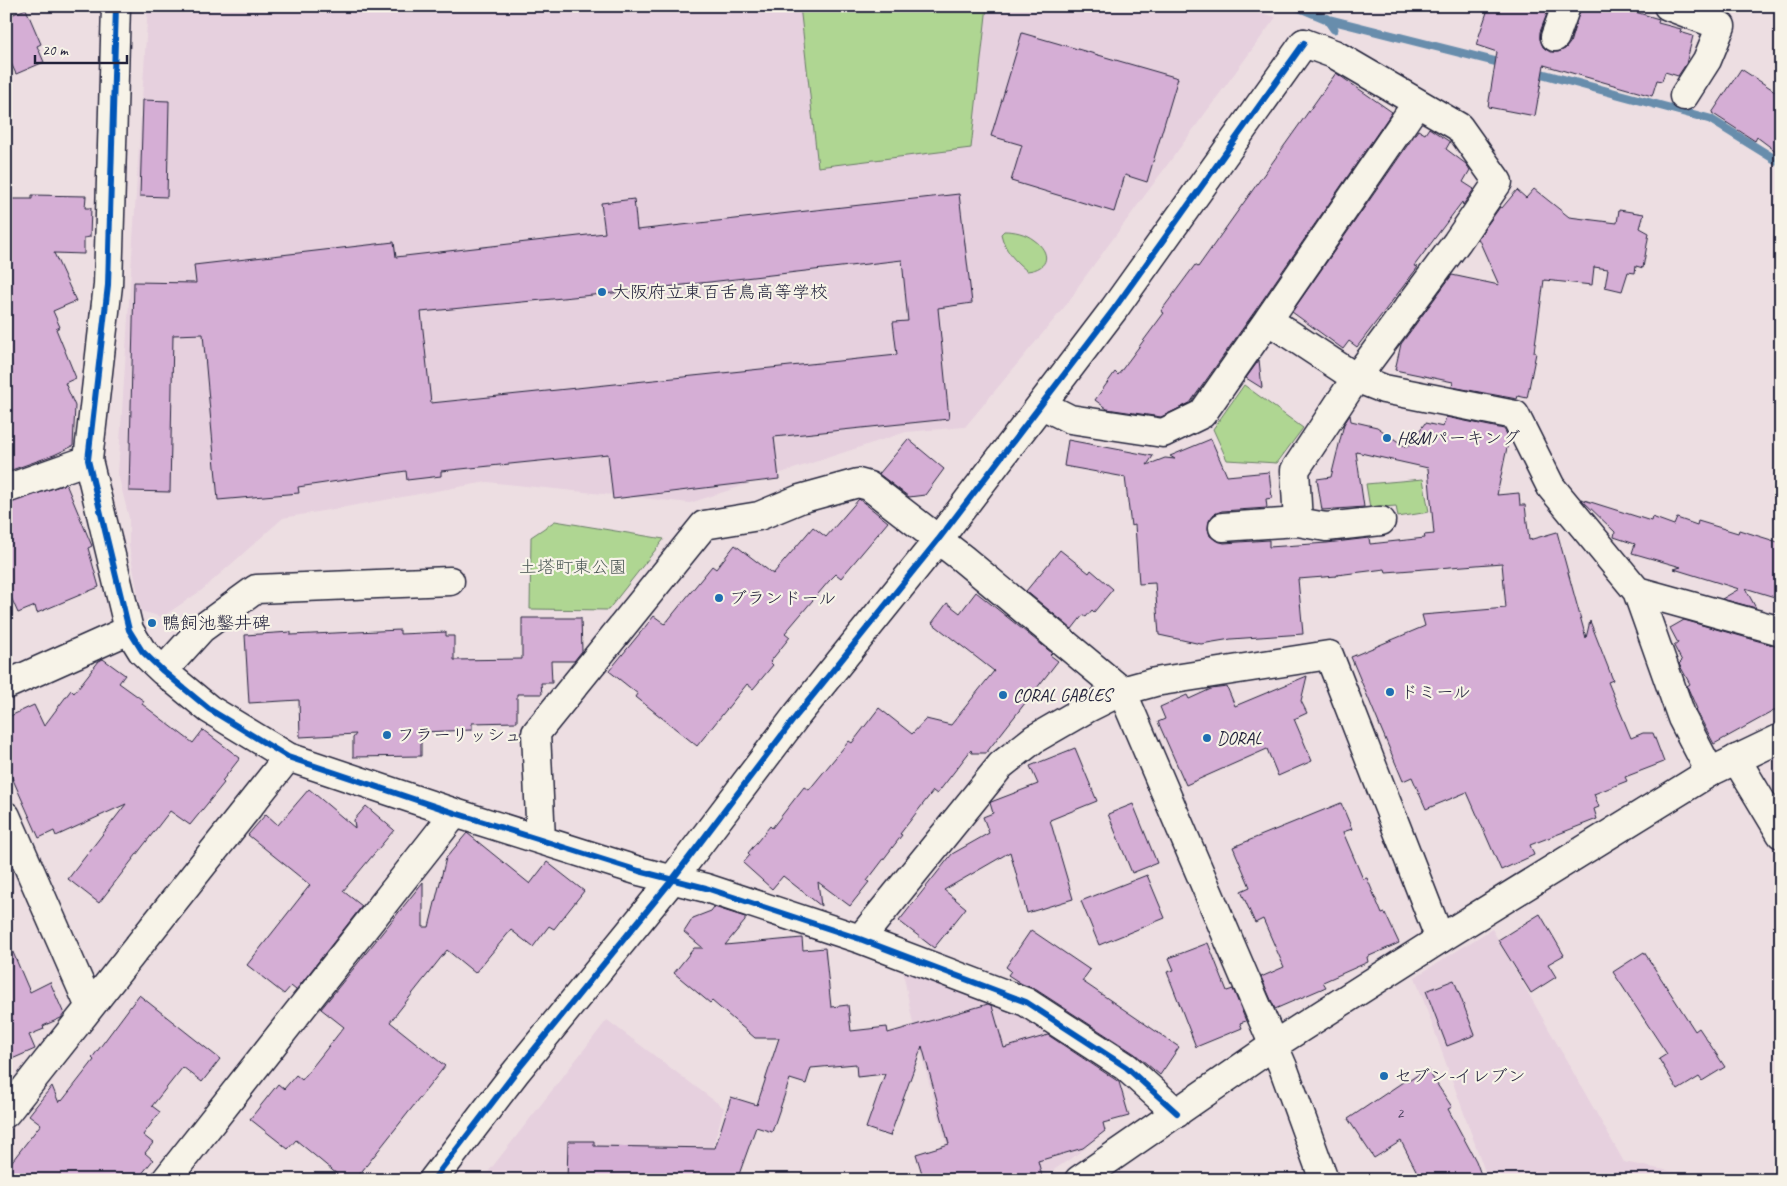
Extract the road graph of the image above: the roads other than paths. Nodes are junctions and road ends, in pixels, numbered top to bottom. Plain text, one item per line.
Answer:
1 (116, 6) edge
2 (1566, 6) edge
3 (1668, 6) edge
4 (1555, 37) dead end
5 (1684, 96) dead end
6 (1418, 103) junction
7 (1268, 320) junction
8 (1356, 378) junction
9 (1042, 405) junction
10 (88, 460) junction
11 (6, 489) edge
12 (1381, 521) dead end
13 (1298, 522) junction
14 (1223, 527) dead end
15 (938, 540) junction
16 (450, 581) dead end
17 (1638, 591) junction
18 (129, 630) junction
19 (1781, 631) edge
20 (163, 671) junction
21 (6, 686) edge
22 (1122, 691) junction
23 (1781, 738) edge
24 (288, 757) junction
25 (1736, 759) junction
26 (1710, 772) junction
27 (455, 813) junction
28 (6, 816) edge
29 (1781, 834) edge
30 (541, 840) junction
31 (672, 880) junction
32 (860, 939) junction
33 (1440, 939) junction
34 (90, 1007) junction
35 (1274, 1045) junction
36 (6, 1113) edge
37 (1176, 1113) junction
38 (166, 1180) edge
39 (433, 1180) edge
40 (1079, 1180) edge
41 (1324, 1180) edge

1 - 10 street
2 - 4 street
3 - 5 street
6 - 7 street
6 - 8 street
6 - 9 street
7 - 8 street
7 - 9 street
8 - 13 street
8 - 17 street
9 - 15 street
10 - 11 street
10 - 18 street
12 - 13 street
13 - 14 street
15 - 22 street
15 - 30 street
15 - 31 street
16 - 20 street
17 - 19 street
17 - 26 street
18 - 20 street
18 - 21 street
20 - 24 street
22 - 32 street
22 - 33 street
22 - 35 street
23 - 25 street
24 - 27 street
24 - 34 street
25 - 26 street
25 - 29 street
26 - 33 street
27 - 30 street
27 - 38 street
28 - 34 street
30 - 31 street
31 - 32 street
31 - 39 street
32 - 37 street
33 - 35 street
34 - 36 street
35 - 37 street
35 - 41 street
37 - 40 street

